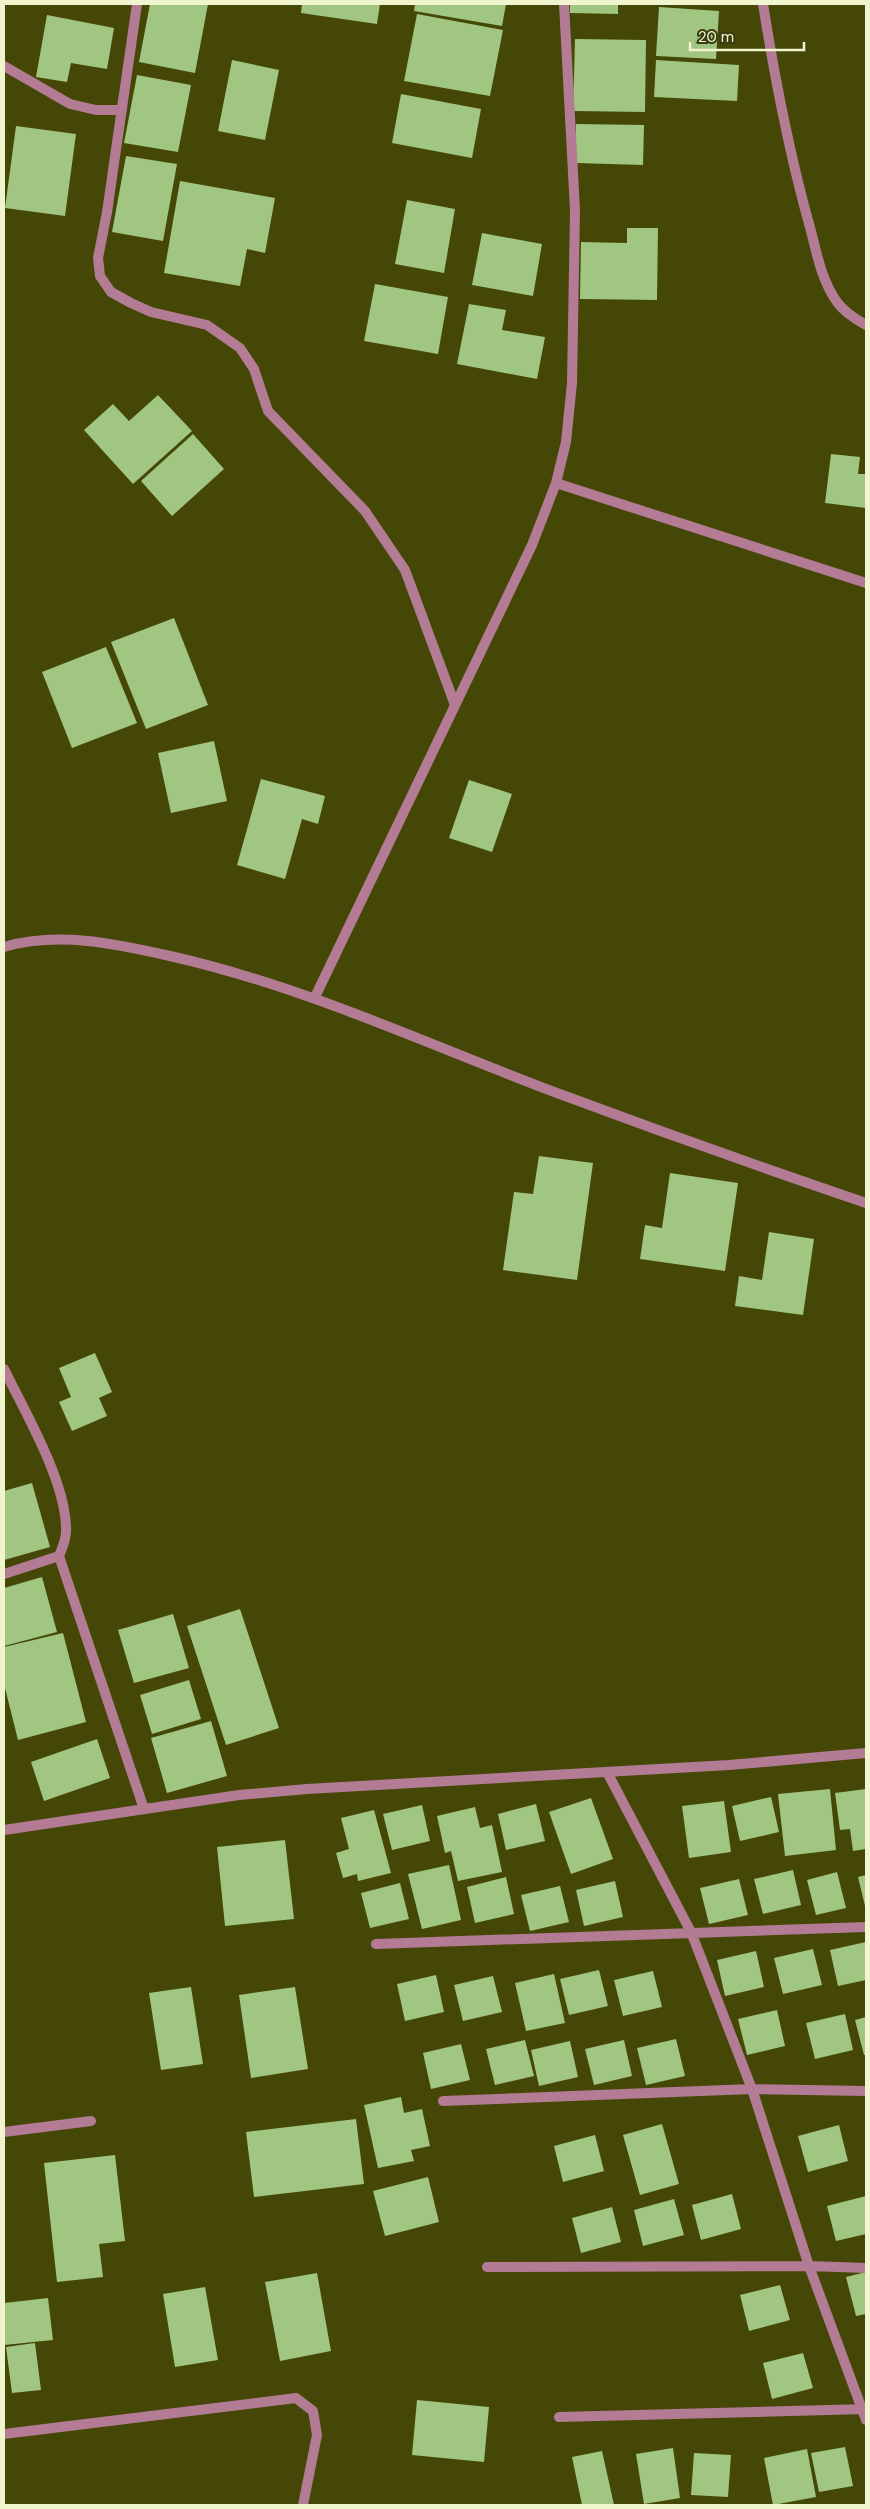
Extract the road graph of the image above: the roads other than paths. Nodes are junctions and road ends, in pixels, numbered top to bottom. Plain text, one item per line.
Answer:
1 (137, 4) edge
2 (564, 4) edge
3 (763, 4) edge
4 (4, 66) edge
5 (122, 110) junction
6 (866, 325) edge
7 (556, 483) junction
8 (866, 583) edge
9 (455, 706) junction
10 (4, 947) edge
11 (315, 997) junction
12 (866, 1203) edge
13 (4, 1369) edge
14 (59, 1556) junction
15 (4, 1574) edge
16 (866, 1753) edge
17 (607, 1772) junction
18 (144, 1809) junction
19 (4, 1830) edge
20 (866, 1927) edge
21 (691, 1932) junction
22 (376, 1944) dead end
23 (752, 2089) junction
24 (866, 2092) edge
25 (443, 2101) dead end
26 (91, 2121) dead end
27 (4, 2132) edge
28 (487, 2266) dead end
29 (809, 2266) junction
30 (866, 2268) edge
31 (864, 2409) edge
32 (559, 2417) dead end
33 (866, 2420) edge
34 (4, 2434) edge
35 (303, 2505) edge

1 - 5 street
2 - 7 street
3 - 6 street
4 - 5 street
5 - 9 street
7 - 8 street
7 - 9 street
9 - 11 street
10 - 11 street
11 - 12 street
13 - 14 street
14 - 15 street
14 - 18 street
16 - 17 street
17 - 18 street
17 - 21 street
18 - 19 street
20 - 21 street
21 - 22 street
21 - 23 street
23 - 24 street
23 - 25 street
23 - 29 street
26 - 27 street
28 - 29 street
29 - 30 street
29 - 31 street
31 - 32 street
31 - 33 street
34 - 35 street

